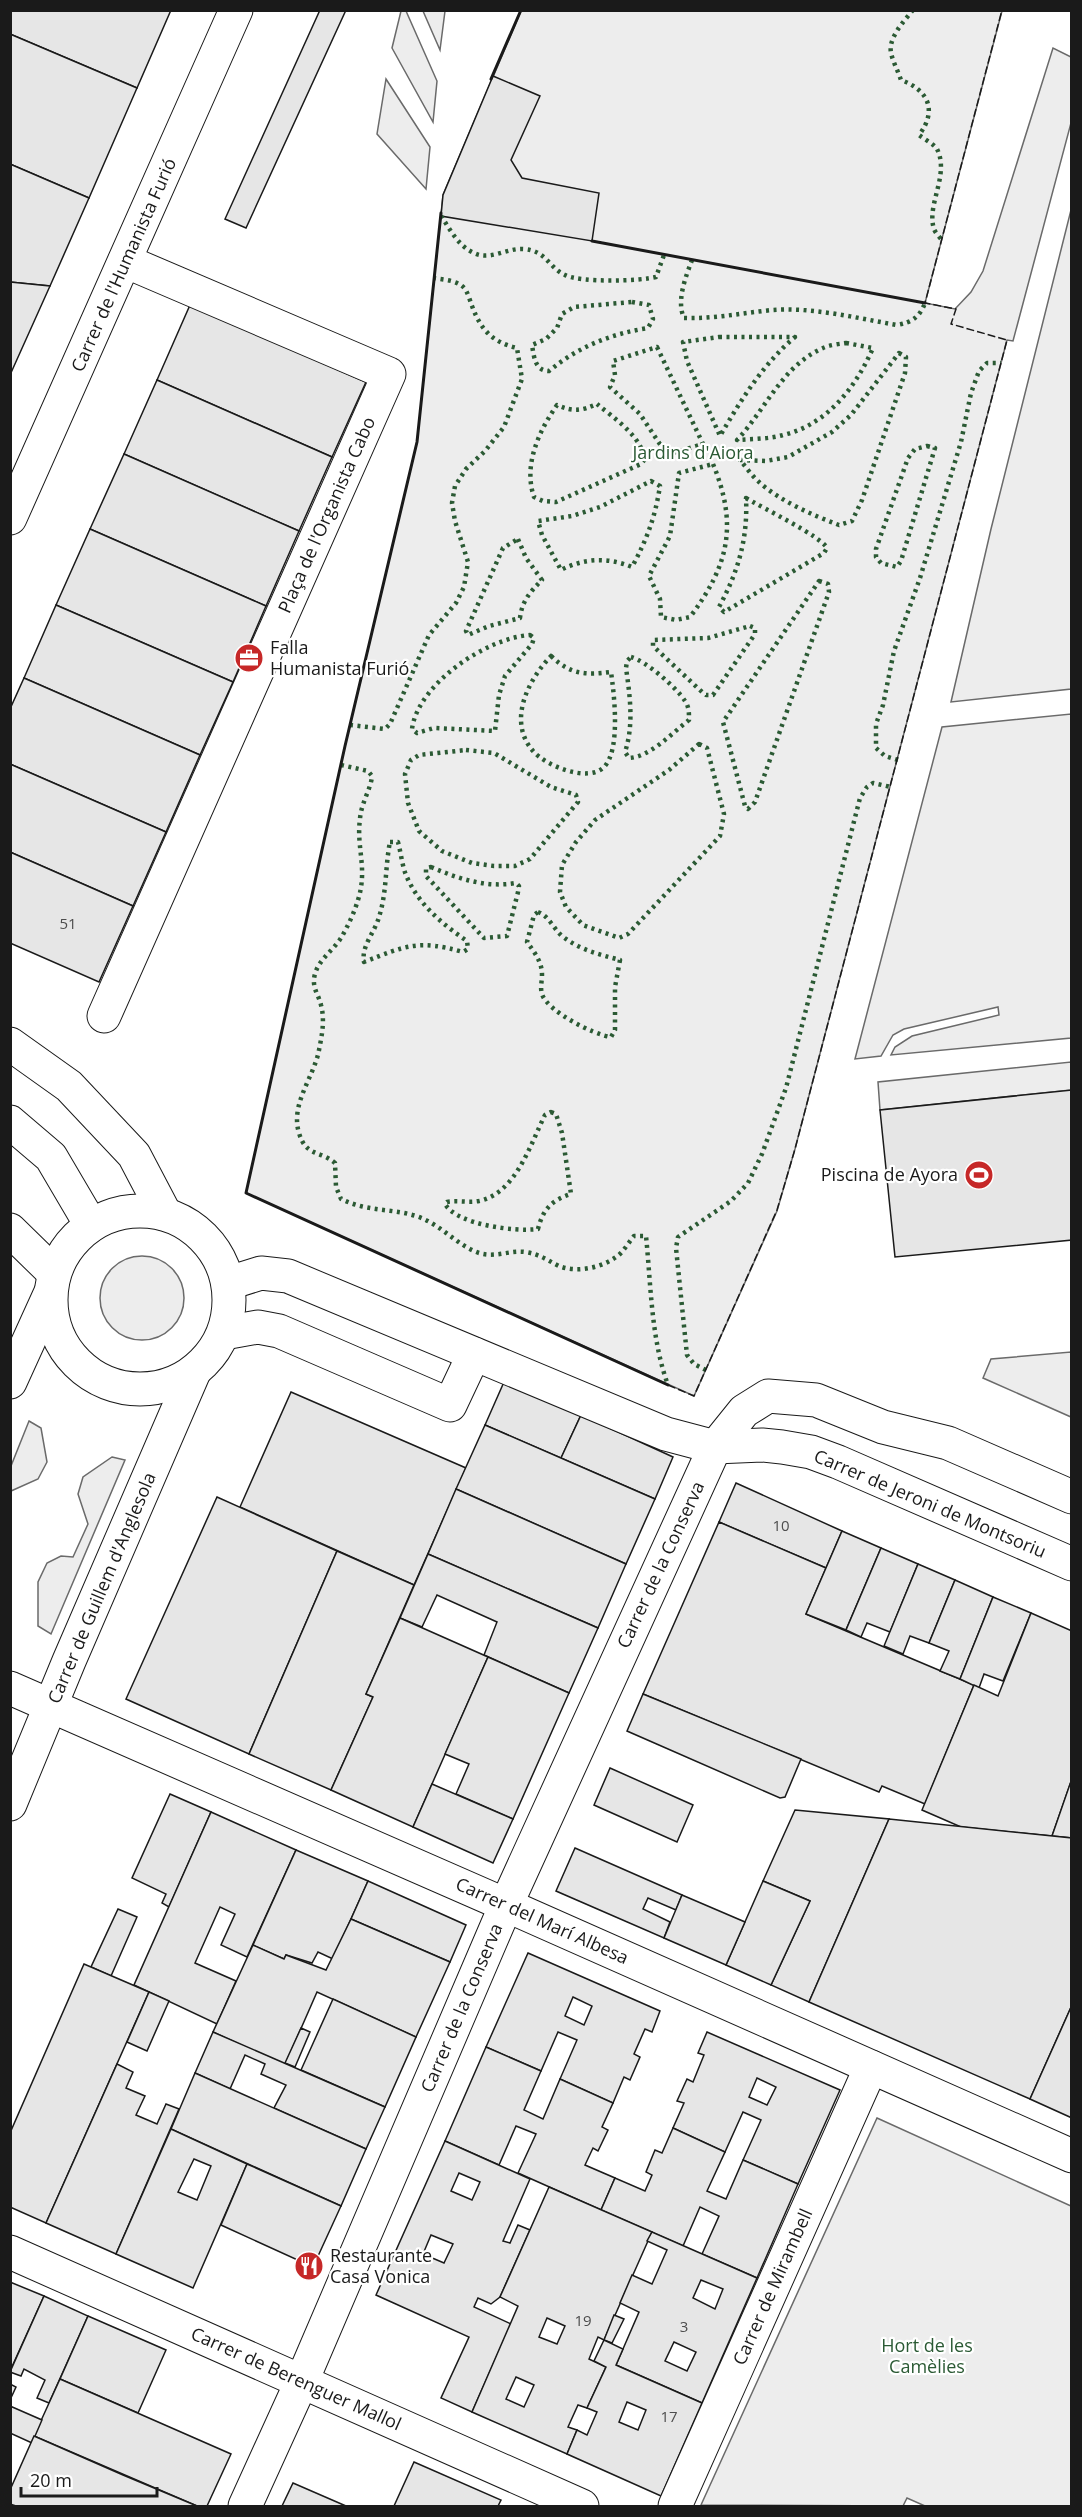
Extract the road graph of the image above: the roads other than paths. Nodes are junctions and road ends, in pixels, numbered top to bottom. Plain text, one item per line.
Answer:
1 (236, 10) edge
2 (126, 261) junction
3 (10, 518) edge
4 (104, 1016) dead end
5 (10, 1044) edge
6 (10, 1122) edge
7 (165, 1214) junction
8 (92, 1225) junction
9 (10, 1230) edge
10 (52, 1283) junction
11 (229, 1283) junction
12 (224, 1333) junction
13 (474, 1354) junction
14 (194, 1372) junction
15 (10, 1382) edge
16 (715, 1447) junction
17 (1071, 1497) edge
18 (1071, 1564) edge
19 (10, 1688) edge
20 (51, 1706) junction
21 (10, 1804) edge
22 (506, 1905) junction
23 (870, 2067) junction
24 (1071, 2156) edge
25 (10, 2252) edge
26 (301, 2383) junction
27 (245, 2506) edge
28 (582, 2506) edge
29 (675, 2506) edge

1 - 2 street, Carrer de l'Humanista Furió
2 - 3 street, Carrer de l'Humanista Furió
2 - 4 street, Plaça de l'Organista Cabo
5 - 7 street
6 - 8 street
7 - 8 street
7 - 11 street
8 - 10 street
9 - 10 street
10 - 14 street
10 - 15 street
11 - 12 street
11 - 13 street, Carrer de Jeroni de Montsoriu
12 - 13 street
12 - 14 street
13 - 16 street, Carrer de Jeroni de Montsoriu
14 - 20 street, Carrer de Guillem d'Anglesola
16 - 17 street
16 - 18 street, Carrer de Jeroni de Montsoriu
16 - 22 street, Carrer de la Conserva
19 - 20 street, Carrer del Marí Albesa
20 - 21 street, Carrer de Guillem d'Anglesola
20 - 22 street, Carrer del Marí Albesa
22 - 23 street, Carrer del Marí Albesa
22 - 26 street, Carrer de la Conserva
23 - 24 street, Carrer del Marí Albesa
23 - 29 street, Carrer de Mirambell
25 - 26 street, Carrer de Berenguer Mallol
26 - 27 street, Carrer de la Conserva
26 - 28 street, Carrer de Berenguer Mallol

